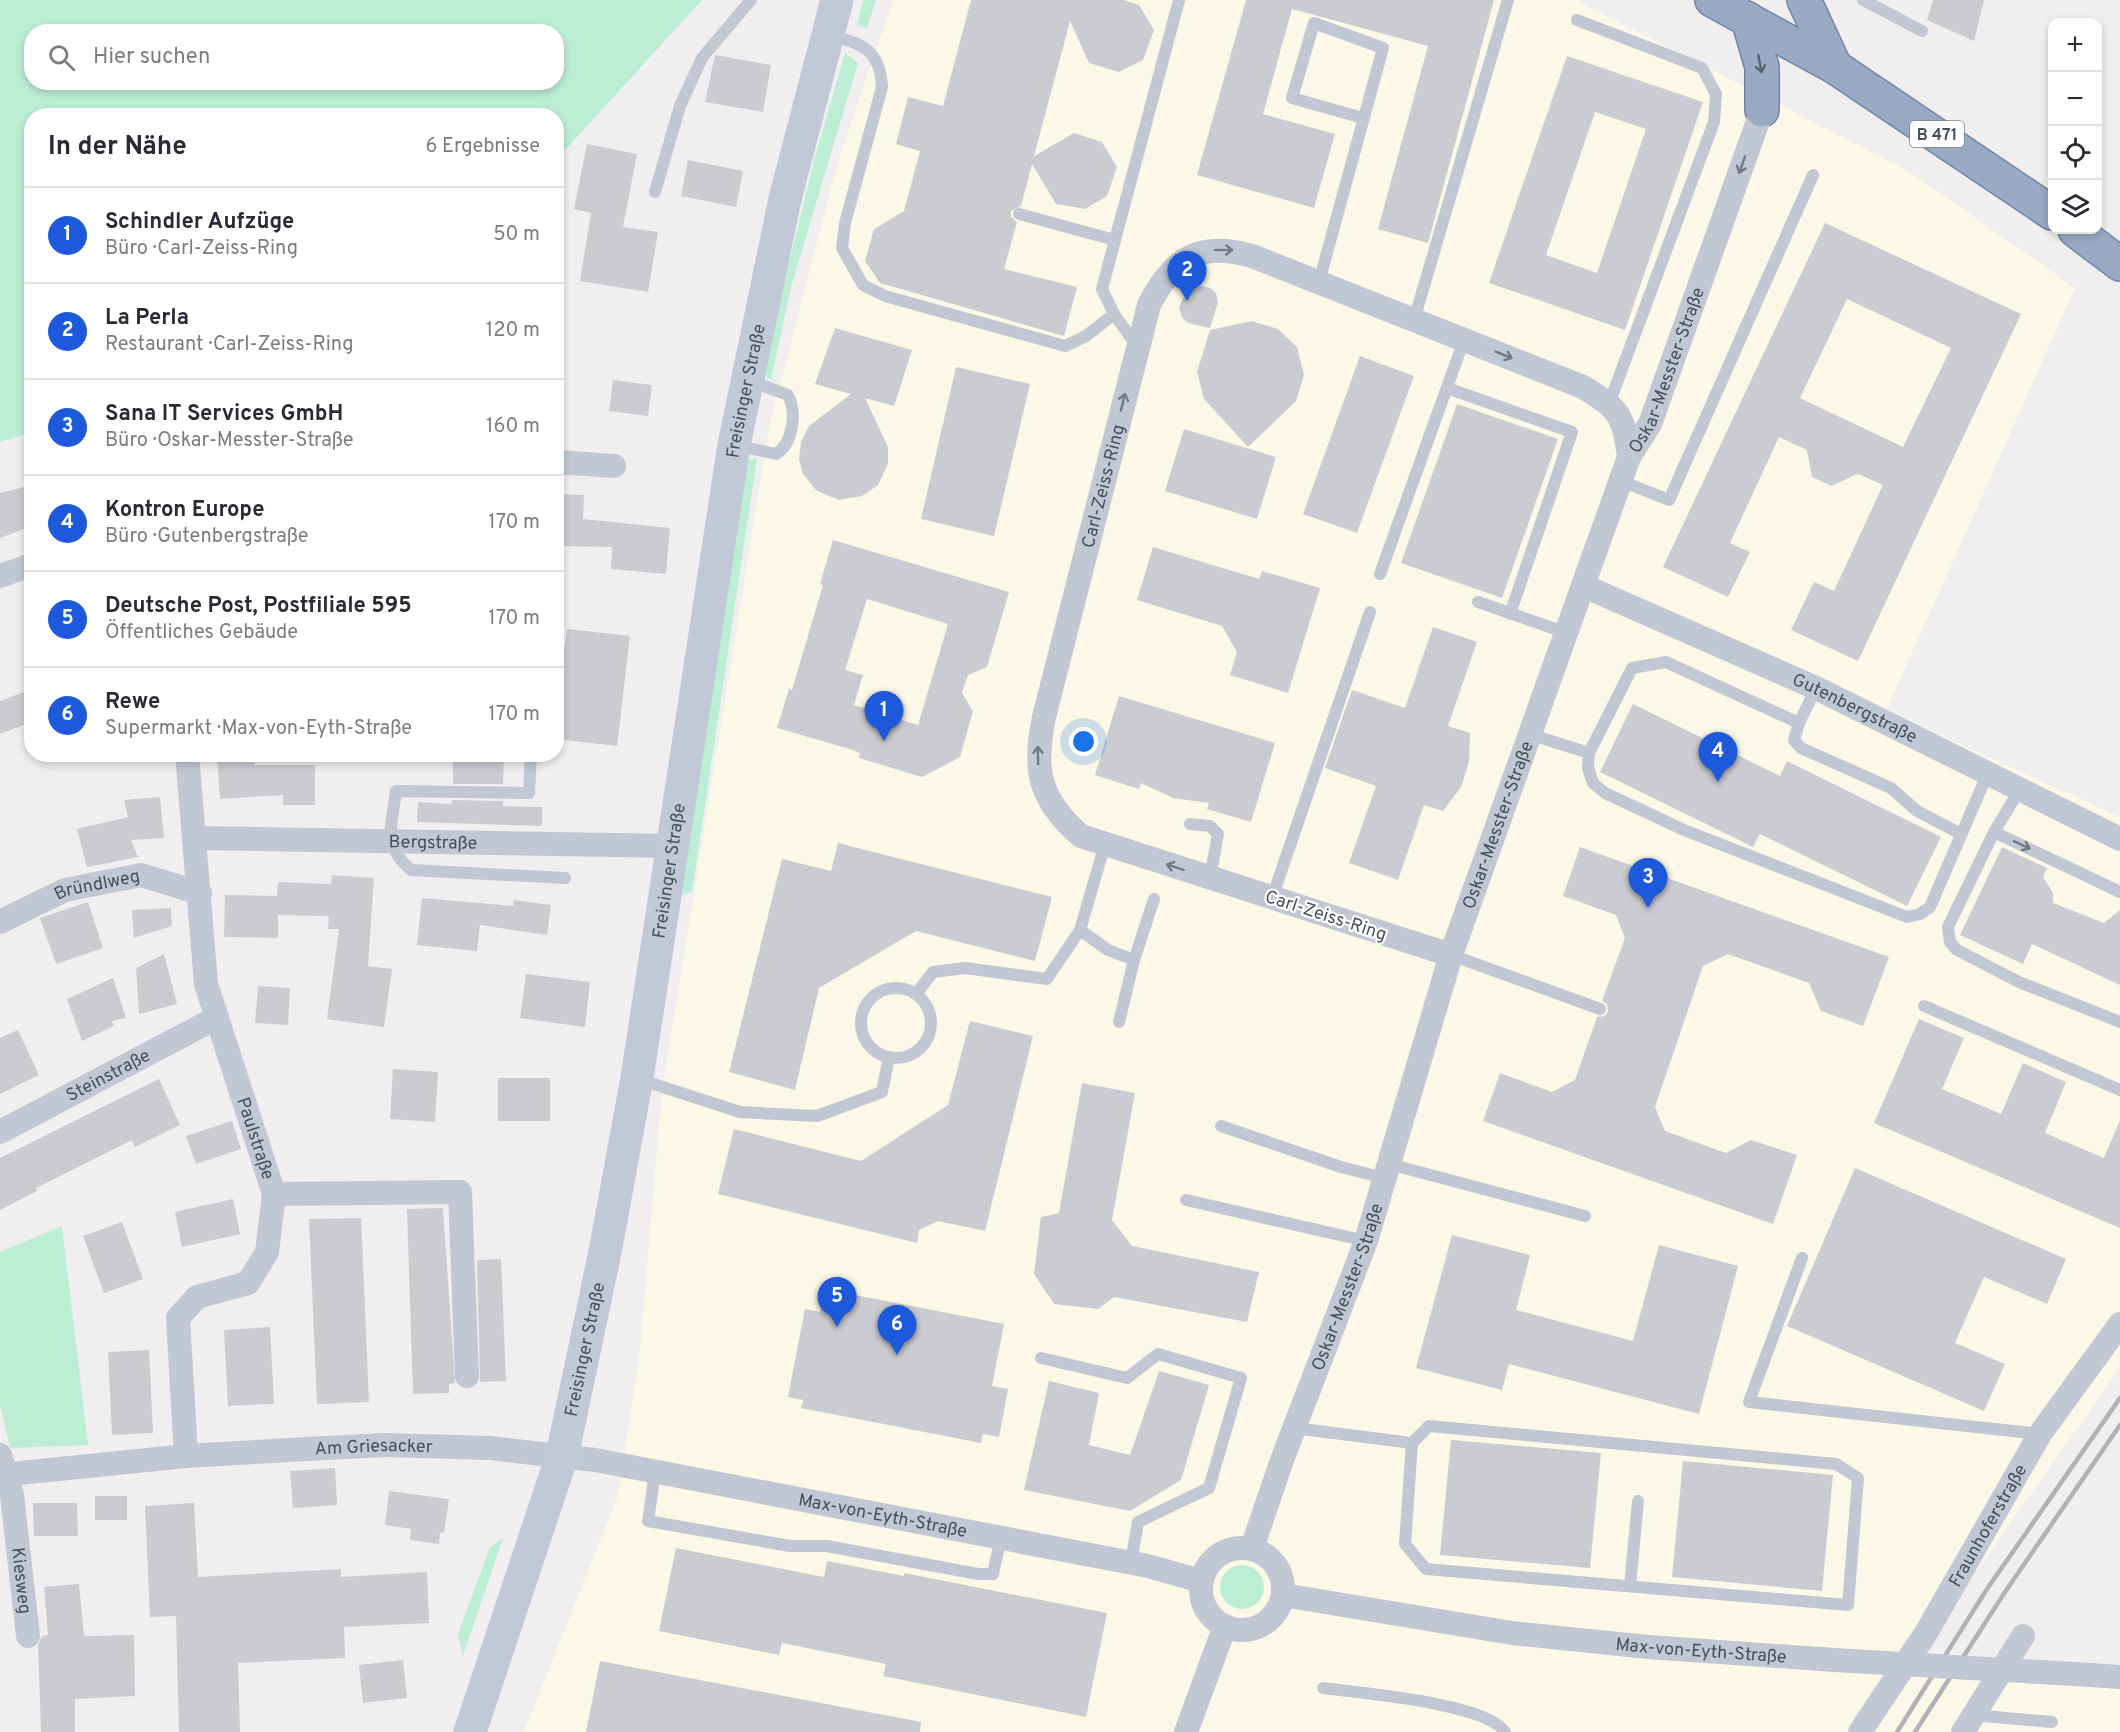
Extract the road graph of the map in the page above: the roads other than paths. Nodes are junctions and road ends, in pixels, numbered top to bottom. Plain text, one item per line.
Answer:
1 (751, 0) edge
2 (837, 0) edge
3 (1179, 0) edge
4 (1508, 0) edge
5 (1712, 0) edge
6 (1804, 0) edge
7 (1863, 0) edge
8 (1748, 19) junction
9 (1577, 20) dead end
10 (1922, 31) dead end
11 (828, 34) junction
12 (1835, 67) junction
13 (1761, 110) joint
14 (1363, 118) junction
15 (1813, 175) dead end
16 (655, 192) dead end
17 (2048, 210) edge
18 (1019, 214) dead end
19 (2080, 234) edge
20 (1115, 240) junction
21 (2120, 264) edge
22 (1319, 282) junction
23 (1114, 314) junction
24 (1414, 320) junction
25 (1464, 340) junction
26 (1137, 346) junction
27 (747, 380) junction
28 (1447, 388) junction
29 (1609, 404) junction
30 (734, 445) junction
31 (1629, 457) junction
32 (564, 463) edge
33 (614, 466) dead end
34 (1622, 480) junction
35 (24, 568) edge
36 (1380, 574) dead end
37 (0, 576) edge
38 (1584, 586) junction
39 (1478, 602) dead end
40 (1370, 612) dead end
41 (1510, 614) junction
42 (1567, 633) junction
43 (1816, 688) junction
44 (1799, 723) junction
45 (1529, 734) junction
46 (1589, 753) junction
47 (188, 762) edge
48 (531, 762) edge
49 (1987, 775) junction
50 (2019, 791) junction
51 (1190, 825) dead end
52 (1994, 832) junction
53 (1961, 834) junction
54 (195, 838) junction
55 (2120, 839) edge
56 (390, 841) junction
57 (1105, 844) junction
58 (673, 846) junction
59 (565, 878) dead end
60 (1210, 878) junction
61 (2120, 892) edge
62 (200, 893) junction
63 (1272, 898) junction
64 (1154, 899) dead end
65 (0, 922) edge
66 (1080, 930) junction
67 (1451, 955) junction
68 (1134, 960) junction
69 (916, 994) junction
70 (1924, 1006) dead end
71 (1600, 1009) dead end
72 (216, 1018) junction
73 (1119, 1022) dead end
74 (2120, 1022) edge
75 (889, 1057) junction
76 (637, 1078) junction
77 (2120, 1090) edge
78 (1221, 1126) dead end
79 (0, 1131) edge
80 (1387, 1171) junction
81 (274, 1194) junction
82 (1186, 1200) dead end
83 (1585, 1216) dead end
84 (1366, 1241) junction
85 (1802, 1258) dead end
86 (2120, 1324) edge
87 (1041, 1358) dead end
88 (467, 1376) dead end
89 (1294, 1428) junction
90 (2040, 1434) junction
91 (1412, 1443) junction
92 (186, 1456) junction
93 (562, 1456) junction
94 (1, 1468) edge
95 (655, 1472) junction
96 (1638, 1501) dead end
97 (1001, 1537) junction
98 (1252, 1548) junction
99 (1131, 1563) junction
100 (1201, 1581) junction
101 (1630, 1586) junction
102 (1283, 1595) junction
103 (1225, 1626) junction
104 (28, 1636) dead end
105 (2023, 1636) dead end
106 (2120, 1677) edge
107 (1323, 1688) dead end
108 (2052, 1722) dead end
109 (1968, 1723) edge
110 (470, 1732) edge
111 (1186, 1732) edge
112 (1505, 1732) edge
113 (1860, 1732) edge

1 - 16 lane
2 - 11 main road, Freisinger Straße
3 - 20 lane
4 - 24 lane
5 - 8 highway, B 471
6 - 12 highway
7 - 10 lane
8 - 12 highway, B 471
8 -> 13 highway
9 - 29 lane
11 - 23 lane
11 - 27 main road, Freisinger Straße
12 - 17 highway, B 471
13 -> 31 street, Oskar-Messter-Straße
14 - 14 lane
14 - 22 lane
15 - 34 lane
18 - 20 lane
19 - 21 highway
20 - 23 lane
22 - 24 street, Carl-Zeiss-Ring
26 -> 22 street, Carl-Zeiss-Ring
23 - 26 lane
24 - 25 street, Carl-Zeiss-Ring
25 - 28 lane
25 -> 29 street, Carl-Zeiss-Ring
57 -> 26 street, Carl-Zeiss-Ring
27 - 30 main road, Freisinger Straße
27 - 30 lane
28 - 36 lane
28 - 41 lane
29 - 31 street, Carl-Zeiss-Ring
30 - 58 main road, Freisinger Straße
31 - 34 street, Oskar-Messter-Straße
32 - 33 street
34 - 38 street, Oskar-Messter-Straße
35 - 37 street
38 - 42 street, Oskar-Messter-Straße
38 - 43 street, Gutenbergstraße
39 - 41 lane
40 - 63 lane
41 - 42 lane
42 - 45 street, Oskar-Messter-Straße
43 - 44 lane
43 - 49 street, Gutenbergstraße
44 - 46 lane
44 - 53 lane
45 - 46 lane
45 - 67 street, Oskar-Messter-Straße
46 - 53 lane
47 - 54 street, Paulstraße
48 - 56 lane
49 - 50 street, Gutenbergstraße
49 - 53 lane
50 - 52 lane
50 - 55 street, Gutenbergstraße
51 - 60 lane
52 -> 61 lane
52 - 74 lane
54 - 56 street, Bergstraße
54 - 62 street, Paulstraße
56 - 58 street, Bergstraße
56 - 59 lane
60 -> 57 street, Carl-Zeiss-Ring
57 - 66 lane
58 - 76 main road, Freisinger Straße
60 - 63 street, Carl-Zeiss-Ring
62 - 65 street, Bründlweg
62 - 72 street, Paulstraße
63 - 67 street, Carl-Zeiss-Ring
64 - 68 lane
66 - 68 lane
66 - 69 lane
67 - 71 lane
67 - 80 street, Oskar-Messter-Straße
68 - 73 lane
69 - 75 lane
69 - 75 lane
70 - 77 lane
72 - 79 street, Steinstraße
72 - 81 street, Paulstraße
75 - 76 lane
76 - 93 main road, Freisinger Straße
78 - 80 lane
80 - 83 lane
80 - 84 street, Oskar-Messter-Straße
81 - 88 street, Paulstraße
81 - 92 street
82 - 84 lane
84 - 89 street, Oskar-Messter-Straße
85 - 90 lane
86 - 90 street, Fraunhoferstraße
87 - 99 lane
89 - 91 lane
89 - 98 street, Oskar-Messter-Straße
90 - 113 street, Fraunhoferstraße
91 - 101 lane
91 - 101 lane
92 - 93 street, Am Griesacker
92 - 94 street, Am Griesacker
93 - 95 street, Max-von-Eyth-Straße
93 - 110 main road, Freisinger Straße
94 - 104 street, Kiesweg
95 - 97 street, Max-von-Eyth-Straße
95 - 97 lane
96 - 101 lane
97 - 99 street, Max-von-Eyth-Straße
98 - 100 street
98 - 102 street
99 - 100 street, Max-von-Eyth-Straße
100 - 103 street
102 - 103 street
102 - 106 street, Max-von-Eyth-Straße, bridge
103 - 111 street
105 - 109 street
107 - 112 lane
108 - 109 lane

